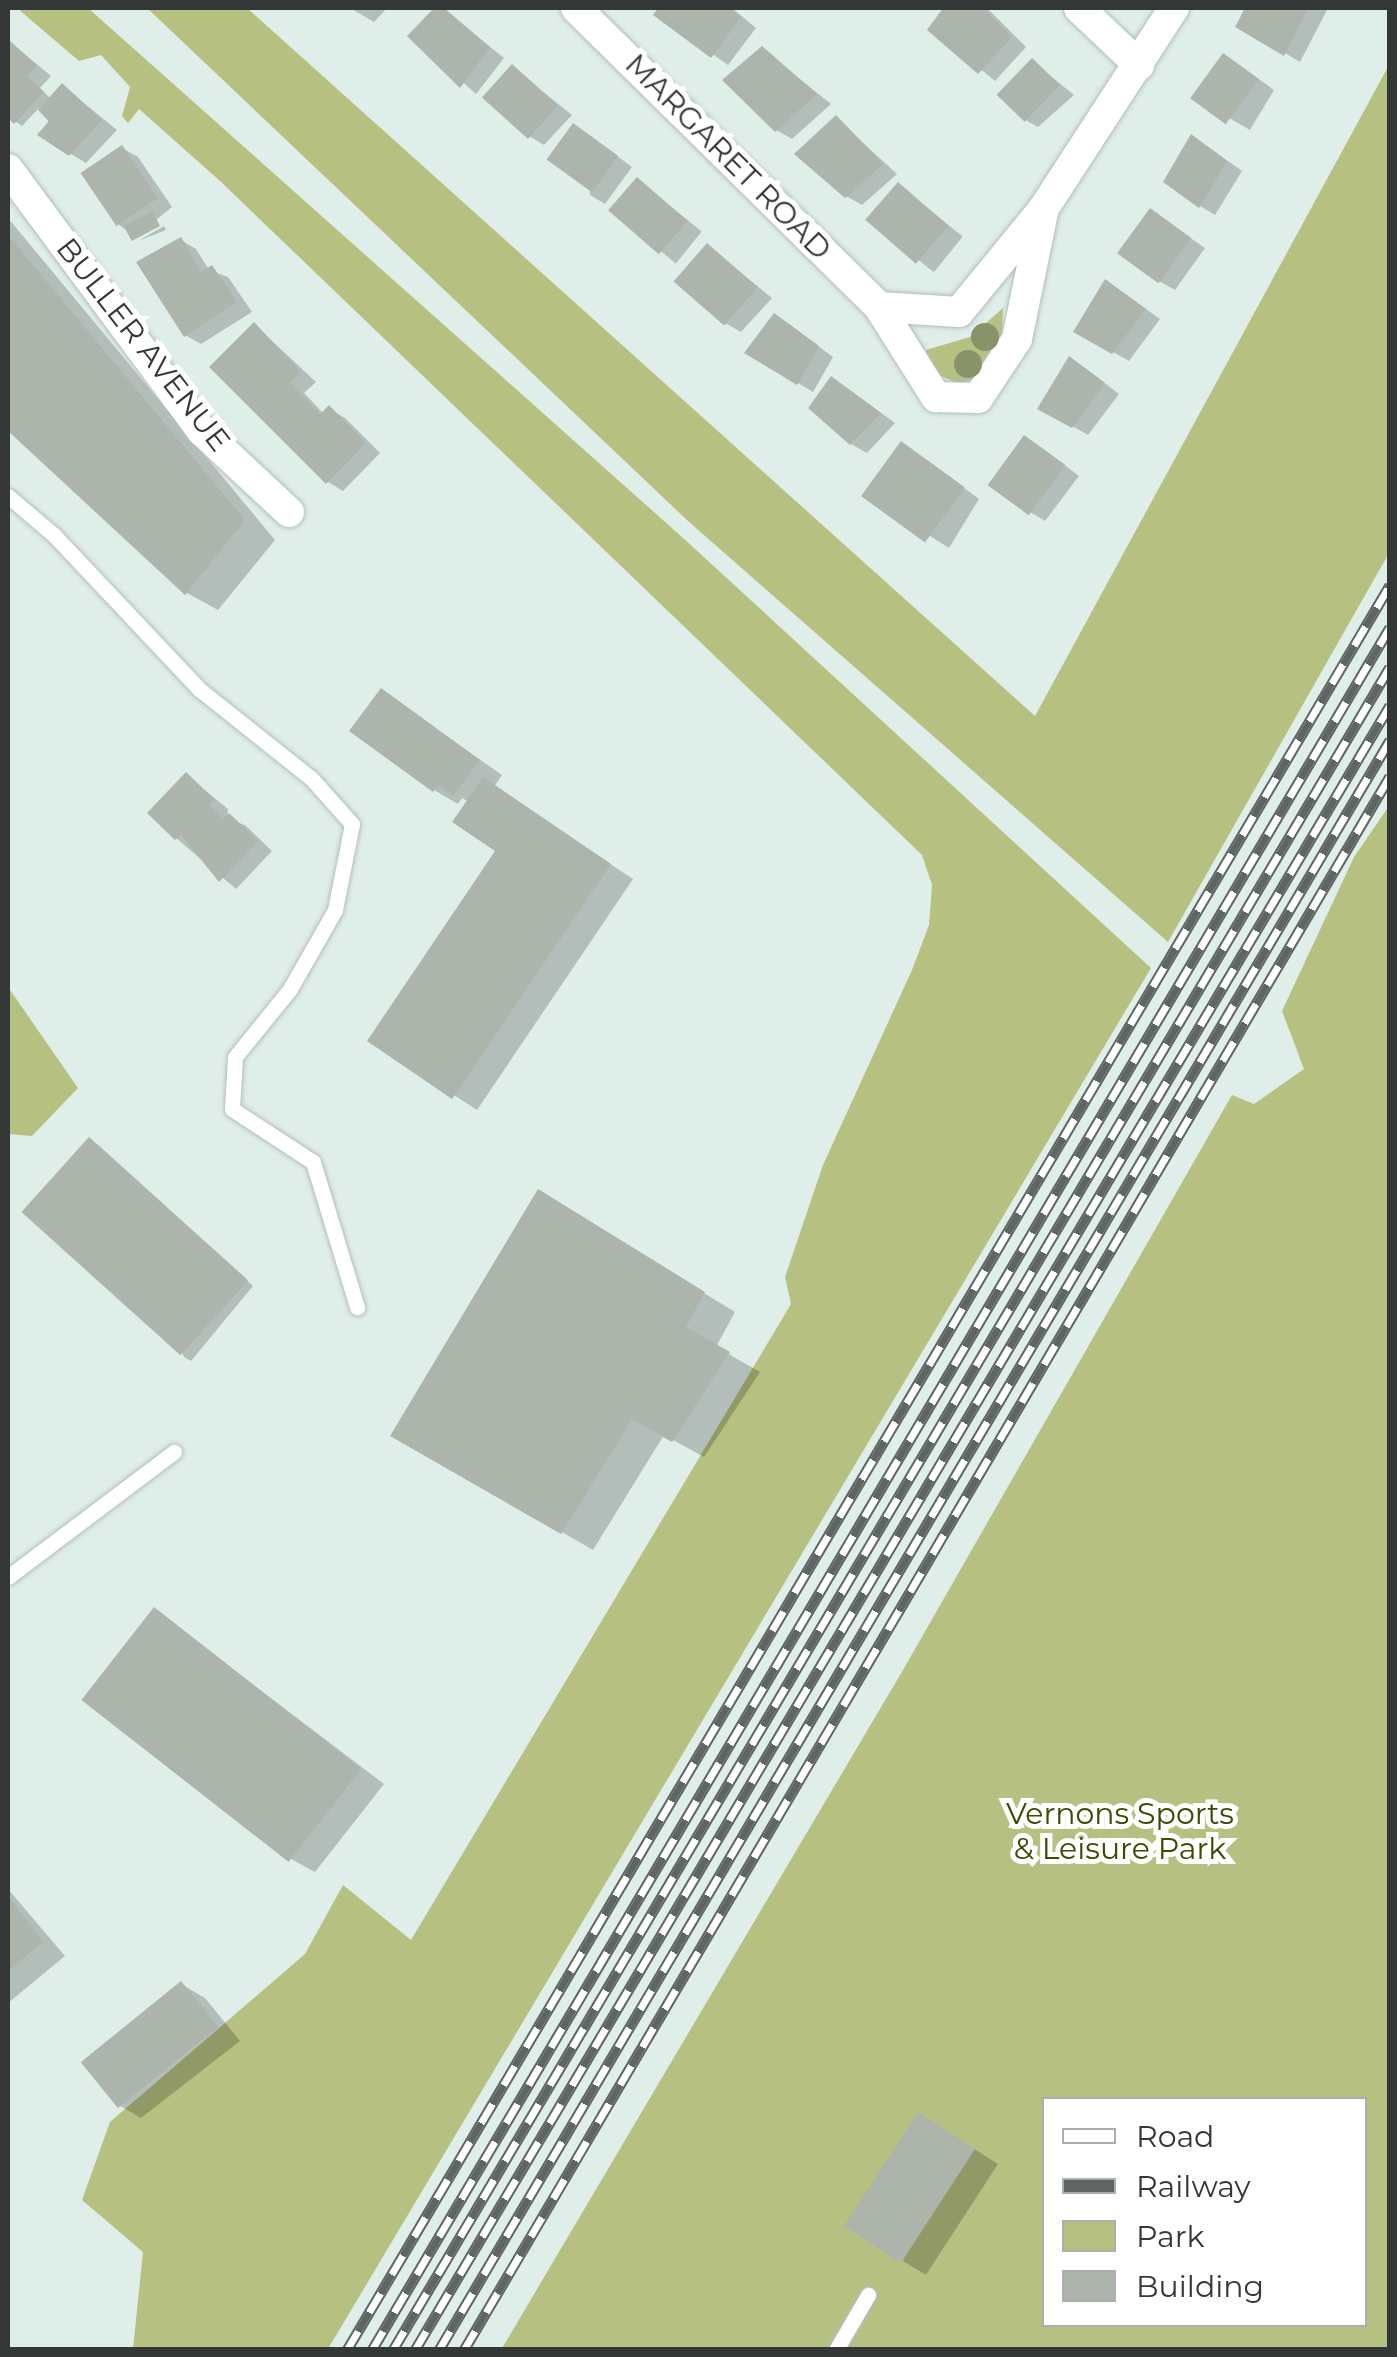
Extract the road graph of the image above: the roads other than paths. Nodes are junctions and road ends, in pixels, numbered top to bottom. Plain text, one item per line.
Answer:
1 (576, 8) edge
2 (1079, 8) edge
3 (1174, 8) edge
4 (1138, 65) junction
5 (8, 169) edge
6 (1044, 208) junction
7 (880, 307) junction
8 (8, 496) edge
9 (289, 512) dead end
10 (357, 1307) dead end
11 (174, 1452) dead end
12 (8, 1577) edge
13 (868, 2295) dead end
14 (836, 2350) edge

1 - 7 street, MARGARET ROAD
2 - 4 street
3 - 4 street, MARGARET ROAD
4 - 6 street, MARGARET ROAD
5 - 9 street, BULLER AVENUE
6 - 7 street, MARGARET ROAD
6 - 7 street, MARGARET ROAD
8 - 10 lane
11 - 12 lane
13 - 14 lane

